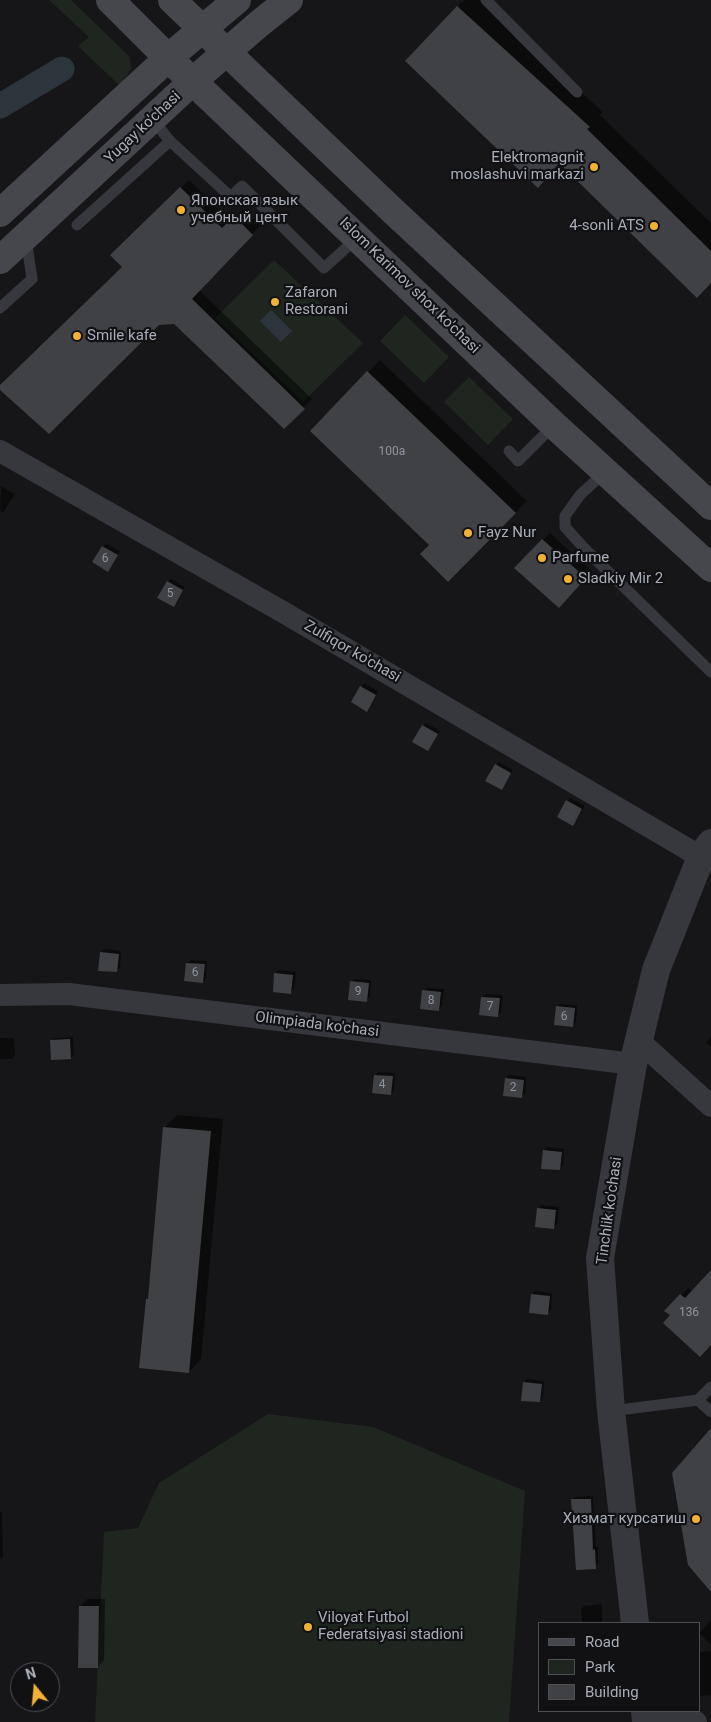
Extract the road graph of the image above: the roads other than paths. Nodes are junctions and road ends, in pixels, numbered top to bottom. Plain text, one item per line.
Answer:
1 (110, 0) edge
2 (172, 0) edge
3 (237, 0) edge
4 (289, 0) edge
5 (486, 0) edge
6 (202, 30) junction
7 (226, 52) junction
8 (168, 58) junction
9 (193, 82) junction
10 (577, 92) dead end
11 (153, 120) junction
12 (170, 141) junction
13 (0, 213) edge
14 (77, 226) dead end
15 (26, 237) junction
16 (358, 237) junction
17 (0, 260) edge
18 (0, 308) edge
19 (554, 425) junction
20 (0, 451) edge
21 (509, 451) dead end
22 (605, 472) junction
23 (711, 506) edge
24 (711, 568) edge
25 (711, 672) edge
26 (706, 850) edge
27 (0, 995) edge
28 (635, 1052) junction
29 (711, 1106) edge
30 (711, 1387) edge
31 (698, 1400) junction
32 (611, 1411) junction
33 (711, 1412) edge
34 (635, 1622) edge
35 (661, 1712) edge
36 (696, 1722) edge

1 - 8 main road, Islom Karimov shox ko'chasi
2 - 6 main road
3 - 6 main road
4 - 7 main road, Yugay ko'chasi
5 - 10 lane
6 - 7 main road
6 - 8 main road
7 - 9 main road, Yugay ko'chasi
7 - 23 main road
8 - 9 main road, Islom Karimov shox ko'chasi
8 - 13 main road
9 - 11 main road, Yugay ko'chasi
9 - 16 main road, Islom Karimov shox ko'chasi
11 - 12 lane
11 - 15 main road, Yugay ko'chasi
12 - 14 lane
12 - 16 lane
15 - 17 main road, Yugay ko'chasi
15 - 18 lane
16 - 19 main road, Islom Karimov shox ko'chasi
19 - 21 lane
19 - 22 main road, Islom Karimov shox ko'chasi
20 - 26 street, Zulfiqor ko'chasi
22 - 24 main road, Islom Karimov shox ko'chasi
22 - 25 lane
26 - 28 street, Tinchlik ko'chasi
27 - 28 street, Olimpiada ko'chasi
28 - 29 street
28 - 32 street, Tinchlik ko'chasi
30 - 31 lane
31 - 32 lane
31 - 33 lane
32 - 34 street, Tinchlik ko'chasi
35 - 36 street

